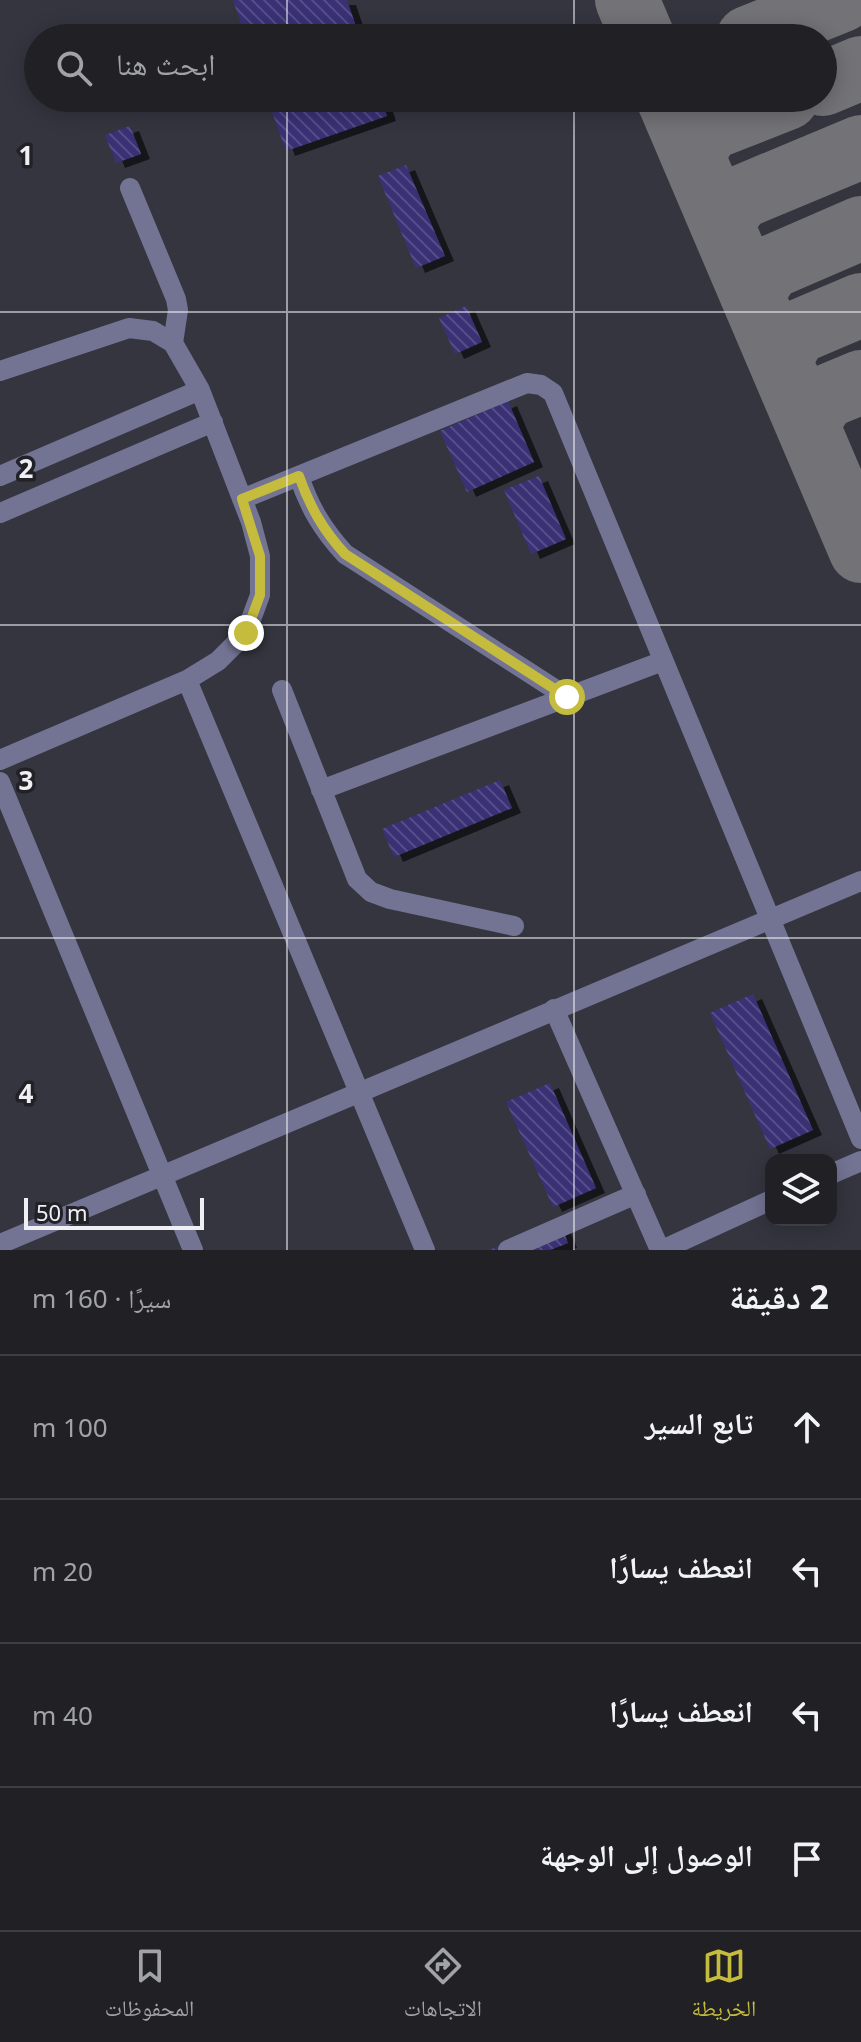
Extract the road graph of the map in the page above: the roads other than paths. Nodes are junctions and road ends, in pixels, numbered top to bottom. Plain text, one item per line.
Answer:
1 (130, 188) dead end
2 (173, 343) junction
3 (0, 371) edge
4 (200, 390) junction
5 (213, 422) junction
6 (0, 476) edge
7 (299, 476) junction
8 (242, 499) junction
9 (0, 513) edge
10 (663, 661) junction
11 (187, 680) junction
12 (282, 690) dead end
13 (567, 697) junction
14 (0, 760) edge
15 (0, 782) edge
16 (321, 790) junction
17 (861, 881) edge
18 (769, 919) junction
19 (514, 926) dead end
20 (554, 1009) junction
21 (359, 1092) junction
22 (861, 1139) edge
23 (861, 1161) edge
24 (837, 1171) edge
25 (162, 1175) junction
26 (636, 1194) junction
27 (765, 1203) edge
28 (0, 1244) edge
29 (193, 1250) edge
30 (425, 1250) edge
31 (508, 1250) edge
32 (661, 1250) edge

1 - 2 lane
2 - 3 lane
2 - 4 lane
4 - 5 lane
4 - 6 lane
5 - 8 lane
5 - 9 lane
7 - 8 lane
7 - 10 lane
7 - 13 lane
8 - 11 lane
10 - 13 lane
10 - 18 lane
11 - 14 lane
11 - 21 lane
12 - 16 lane
13 - 16 lane
15 - 25 lane
16 - 19 lane
17 - 18 lane
18 - 20 lane
18 - 22 lane
20 - 21 lane
20 - 26 lane
21 - 25 lane
21 - 30 lane
23 - 24 lane
25 - 28 lane
25 - 29 lane
26 - 31 lane
26 - 32 lane
27 - 32 lane

